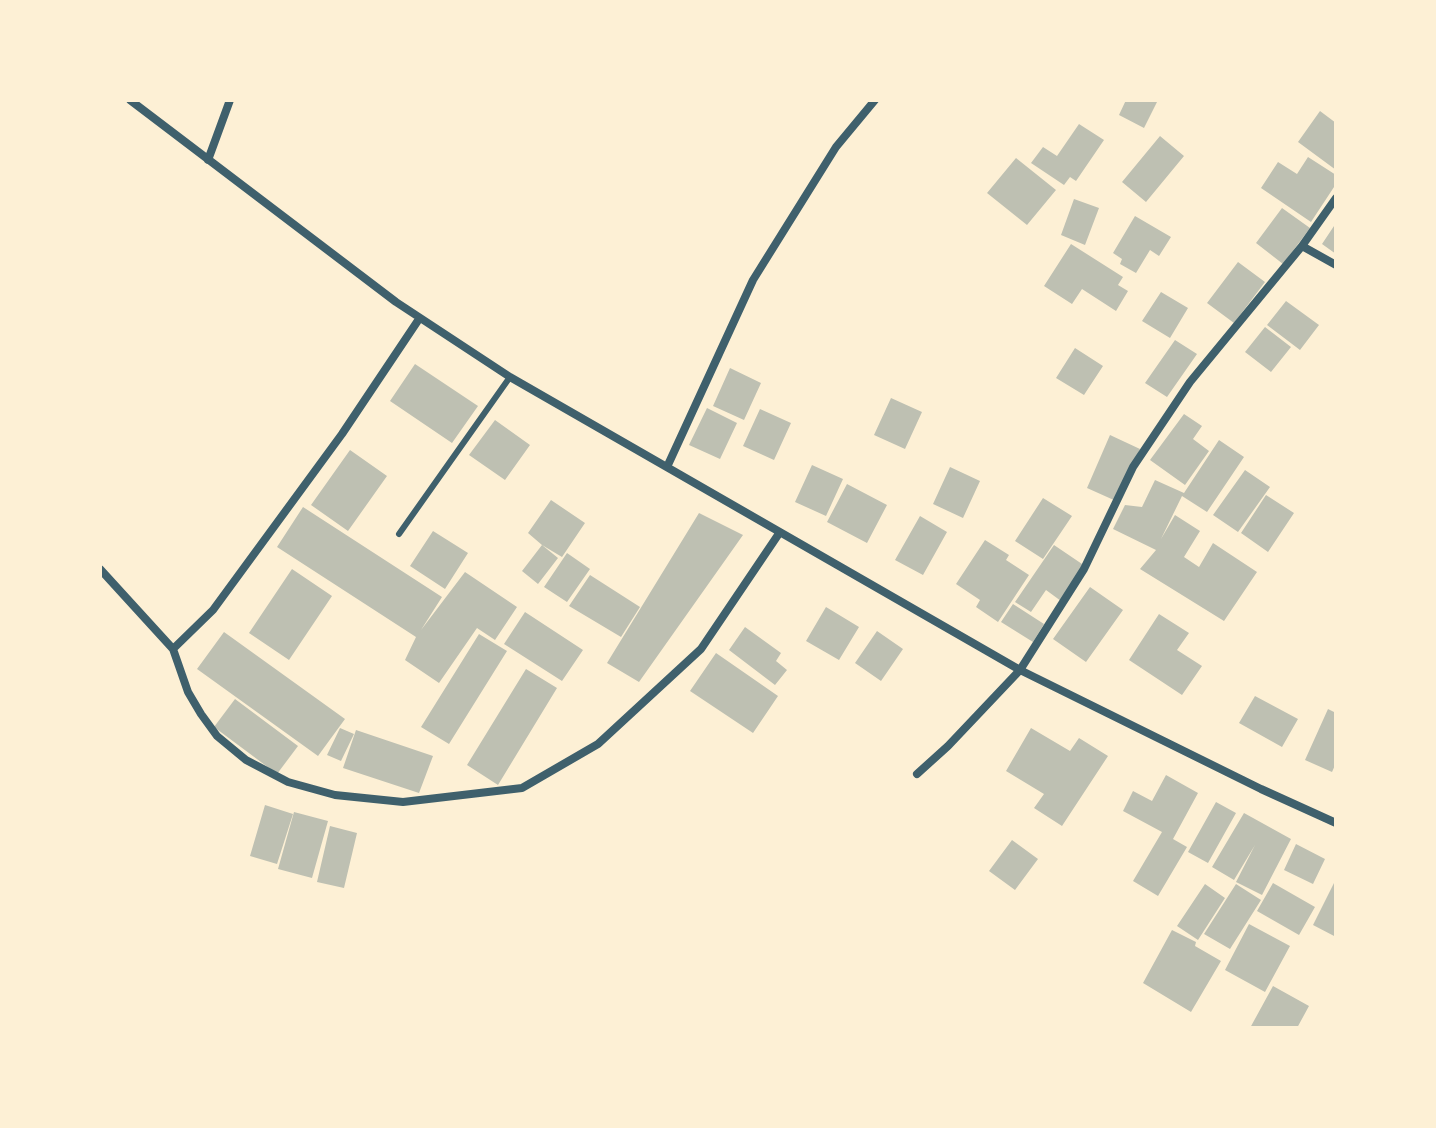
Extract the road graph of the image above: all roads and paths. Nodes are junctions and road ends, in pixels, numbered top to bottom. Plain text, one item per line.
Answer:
1 (130, 100) edge
2 (230, 100) edge
3 (875, 100) edge
4 (208, 160) junction
5 (1336, 198) edge
6 (1302, 246) junction
7 (1336, 265) edge
8 (419, 319) junction
9 (510, 377) junction
10 (667, 467) junction
11 (780, 532) junction
12 (399, 534) dead end
13 (100, 569) edge
14 (173, 649) junction
15 (1020, 670) junction
16 (917, 774) dead end
17 (1336, 823) edge

1 - 4 street
2 - 4 street
3 - 10 street
4 - 8 street
5 - 6 street
6 - 7 street
6 - 15 street
8 - 9 street
8 - 14 street
9 - 10 street
9 - 12 lane
10 - 11 street
11 - 14 street
11 - 15 street
13 - 14 street
15 - 16 street
15 - 17 street

